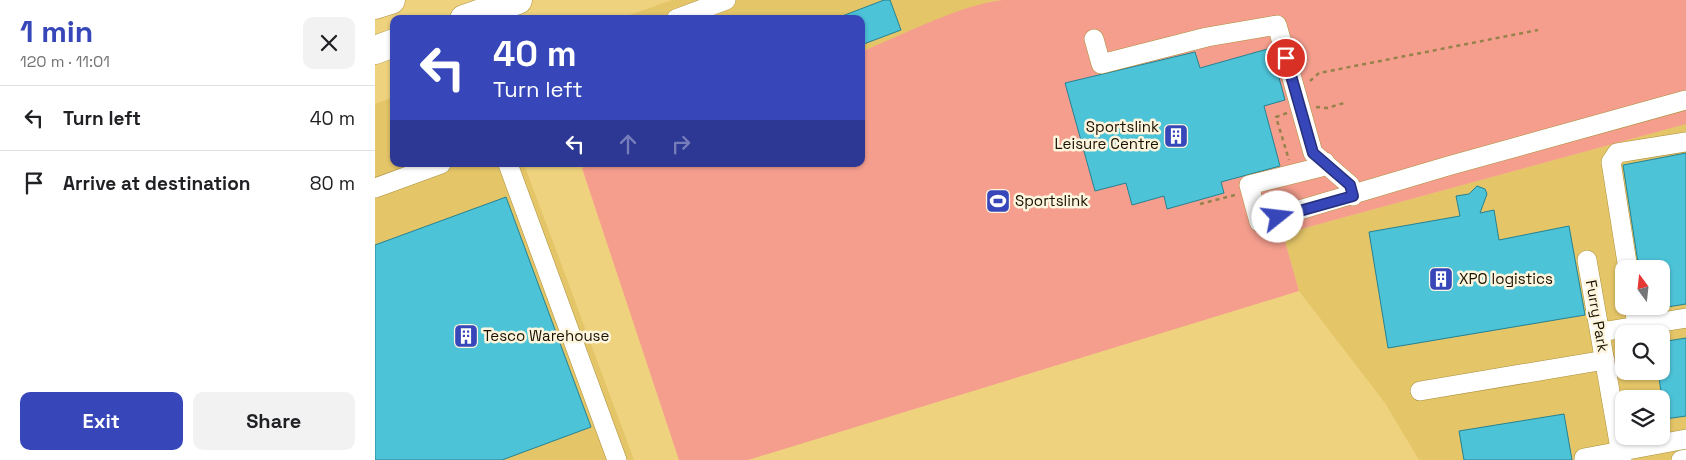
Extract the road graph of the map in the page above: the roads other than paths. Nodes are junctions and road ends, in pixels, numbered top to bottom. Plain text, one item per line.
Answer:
1 (391, 0) edge
2 (518, 0) edge
3 (726, 0) edge
4 (375, 5) edge
5 (475, 15) edge
6 (687, 15) edge
7 (1094, 39) dead end
8 (390, 44) edge
9 (375, 50) edge
10 (1686, 100) edge
11 (1686, 142) edge
12 (1325, 162) junction
13 (433, 167) edge
14 (509, 167) edge
15 (375, 188) edge
16 (1353, 196) junction
17 (1587, 260) dead end
18 (1627, 260) edge
19 (1686, 318) edge
20 (1643, 325) edge
21 (1615, 330) edge
22 (1601, 332) junction
23 (1605, 360) junction
24 (1419, 391) dead end
25 (1686, 439) edge
26 (1622, 456) edge
27 (1584, 458) dead end
28 (1686, 459) edge
29 (617, 460) edge
30 (1681, 460) edge

1 - 4 highway
2 - 5 highway
3 - 6 lane
7 - 12 lane
8 - 9 highway
10 - 16 lane
11 - 18 lane
12 - 16 lane
12 - 16 lane
13 - 15 lane
14 - 29 lane
17 - 22 lane, Furry Park
19 - 20 lane
21 - 22 lane
22 - 23 lane, Furry Park
23 - 24 lane
23 - 26 lane, Furry Park
25 - 26 lane
26 - 27 lane
28 - 30 lane

